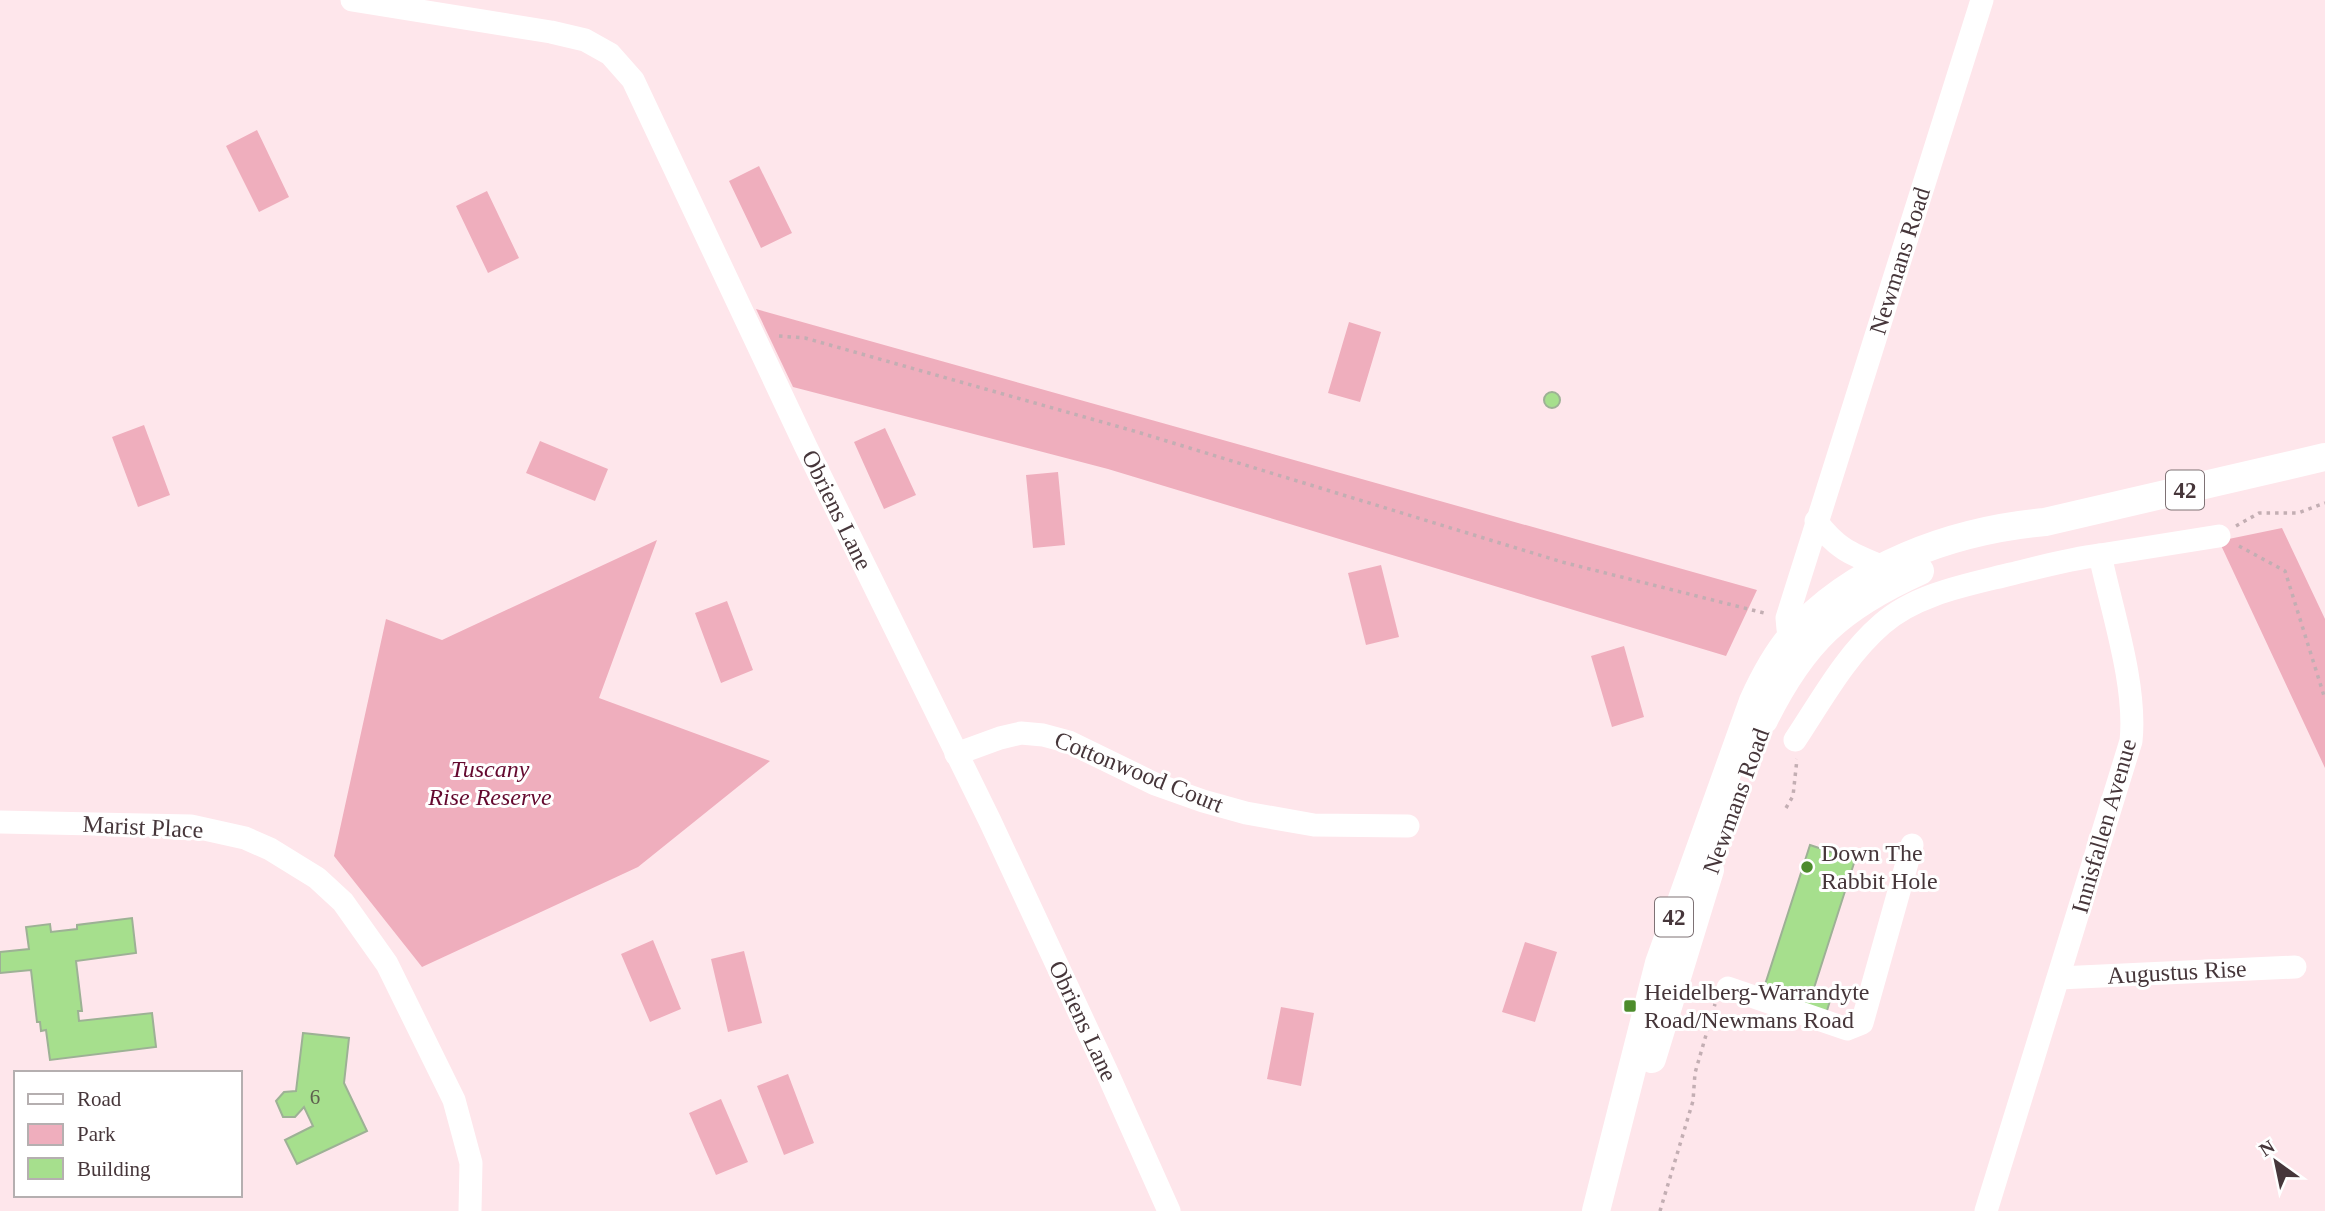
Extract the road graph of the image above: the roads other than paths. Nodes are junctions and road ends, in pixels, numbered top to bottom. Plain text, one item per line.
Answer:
1 (352, 0) edge
2 (1982, 0) edge
3 (2325, 457) edge
4 (1816, 521) junction
5 (2045, 523) junction
6 (2219, 536) road end
7 (2100, 555) junction
8 (1883, 567) junction
9 (1792, 638) junction
10 (1795, 740) road end
11 (956, 754) junction
12 (0, 822) edge
13 (1408, 826) dead end
14 (1912, 845) dead end
15 (2295, 967) dead end
16 (2059, 978) junction
17 (1722, 995) road end
18 (470, 1211) edge
19 (1169, 1211) edge
20 (1596, 1211) edge
21 (1602, 1211) edge
22 (1986, 1211) edge

1 - 11 street, Obriens Lane
2 - 4 street, Newmans Road
3 - 5 main road, 42
4 - 8 street
4 - 9 street, Newmans Road
5 - 8 main road, 42
5 - 9 main road, 42
6 - 7 street
7 - 10 street
7 - 16 street, Innisfallen Avenue
8 - 9 main road, 42
9 - 20 main road, Newmans Road / 42
9 - 21 main road, Newmans Road / 42
11 - 13 street, Cottonwood Court
11 - 19 street, Obriens Lane
12 - 18 street, Marist Place
14 - 17 street
15 - 16 street, Augustus Rise
16 - 22 street, Innisfallen Avenue

